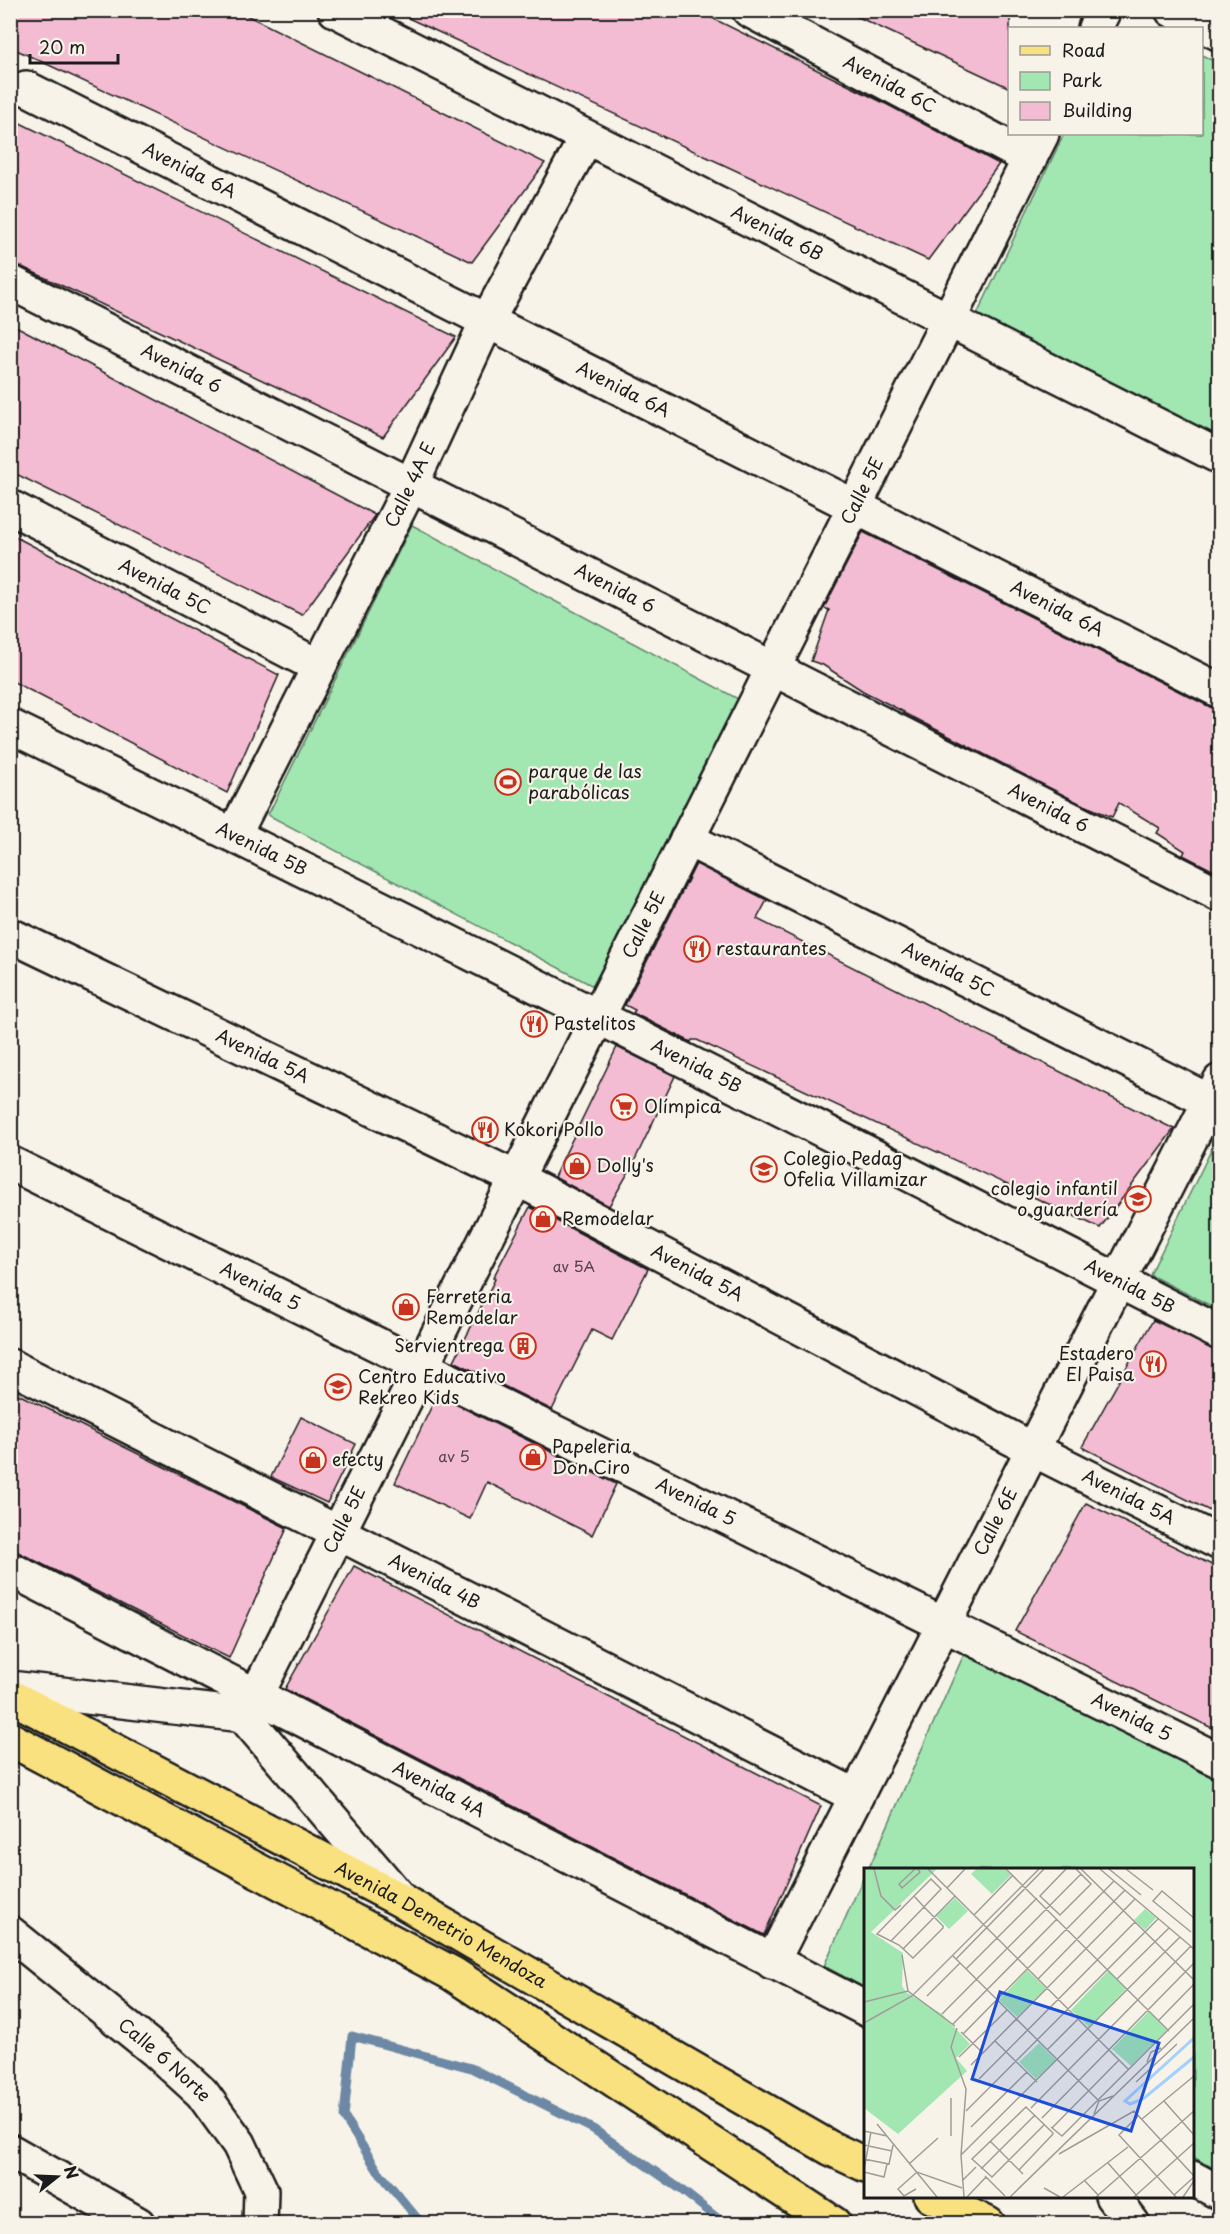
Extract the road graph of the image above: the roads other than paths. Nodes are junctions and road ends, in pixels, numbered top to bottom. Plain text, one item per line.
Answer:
1 (335, 10) edge
2 (749, 10) edge
3 (1104, 10) edge
4 (1172, 10) edge
5 (379, 20) edge
6 (1096, 27) edge
7 (1220, 34) edge
8 (26, 88) dead end
9 (1008, 133) edge
10 (1013, 135) edge
11 (586, 138) junction
12 (1036, 146) edge
13 (10, 282) edge
14 (948, 320) junction
15 (487, 321) junction
16 (1220, 457) edge
17 (411, 485) junction
18 (854, 506) junction
19 (10, 507) edge
20 (318, 666) junction
21 (773, 669) junction
22 (1220, 691) edge
23 (10, 726) edge
24 (234, 835) junction
25 (687, 839) junction
26 (1220, 895) edge
27 (10, 935) edge
28 (598, 1016) junction
29 (1214, 1091) edge
30 (10, 1163) edge
31 (516, 1178) junction
32 (1118, 1281) junction
33 (1220, 1334) edge
34 (10, 1366) edge
35 (422, 1366) junction
36 (1032, 1449) junction
37 (338, 1533) junction
38 (1220, 1543) edge
39 (10, 1569) edge
40 (944, 1624) junction
41 (10, 1688) edge
42 (10, 1696) edge
43 (250, 1705) junction
44 (10, 1739) edge
45 (1220, 1761) edge
46 (856, 1796) junction
47 (402, 1901) junction
48 (10, 1933) edge
49 (772, 1962) junction
50 (864, 2008) edge
51 (830, 2148) junction
52 (10, 2151) edge
53 (864, 2151) edge
54 (864, 2164) edge
55 (1194, 2179) edge
56 (1220, 2193) edge
57 (936, 2198) edge
58 (1114, 2198) edge
59 (138, 2223) edge
60 (260, 2223) edge
61 (834, 2223) edge
62 (988, 2223) edge
63 (1133, 2223) edge

1 - 5 street, Avenida 6B
2 - 9 street, Avenida 6C
3 - 6 street
4 - 7 street
5 - 11 street, Avenida 6B
8 - 15 street, Avenida 6A
10 - 12 street, Avenida 6C
11 - 14 street, Avenida 6B
11 - 15 street, Calle 4A E
12 - 14 street, Calle 5E
13 - 17 street, Avenida 6
14 - 16 street, Avenida 6B
14 - 18 street, Calle 5E
15 - 17 street, Calle 4A E
15 - 18 street, Avenida 6A
17 - 20 street, Calle 4A E
17 - 21 street, Avenida 6
18 - 21 street, Calle 5E
18 - 22 street, Avenida 6A
19 - 20 street, Avenida 5C
20 - 24 street, Calle 4A E
21 - 25 street, Calle 5E
21 - 26 street, Avenida 6
23 - 24 street, Avenida 5B
24 - 28 street, Avenida 5B
25 - 28 street, Calle 5E
25 - 29 street, Avenida 5C
27 - 31 street, Avenida 5A
28 - 31 street, Calle 5E
28 - 32 street, Avenida 5B
29 - 32 street, Calle 6E
30 - 35 street, Avenida 5
31 - 35 street, Calle 5E
31 - 36 street, Avenida 5A
32 - 33 street, Avenida 5B
32 - 36 street, Calle 6E
34 - 37 street, Avenida 4B
35 - 37 street, Calle 5E
35 - 40 street, Avenida 5
36 - 38 street, Avenida 5A
36 - 40 street, Calle 6E
37 - 43 street, Calle 5E
37 - 46 street, Avenida 4B
39 - 43 street, Avenida 4A
40 - 45 street, Avenida 5
40 - 46 street, Calle 6E
41 - 43 street
42 - 47 main road, Avenida Demetrio Mendoza
43 - 47 street
43 - 49 street, Avenida 4A
44 - 61 main road, Avenida Demetrio Mendoza
46 - 49 street, Calle 6E
47 - 51 main road, Avenida Demetrio Mendoza
48 - 60 street, Calle 6 Norte
49 - 50 street, Avenida 4A
51 - 53 street
51 - 54 main road, Avenida Demetrio Mendoza
52 - 59 street
55 - 56 street
57 - 62 main road
58 - 63 street

